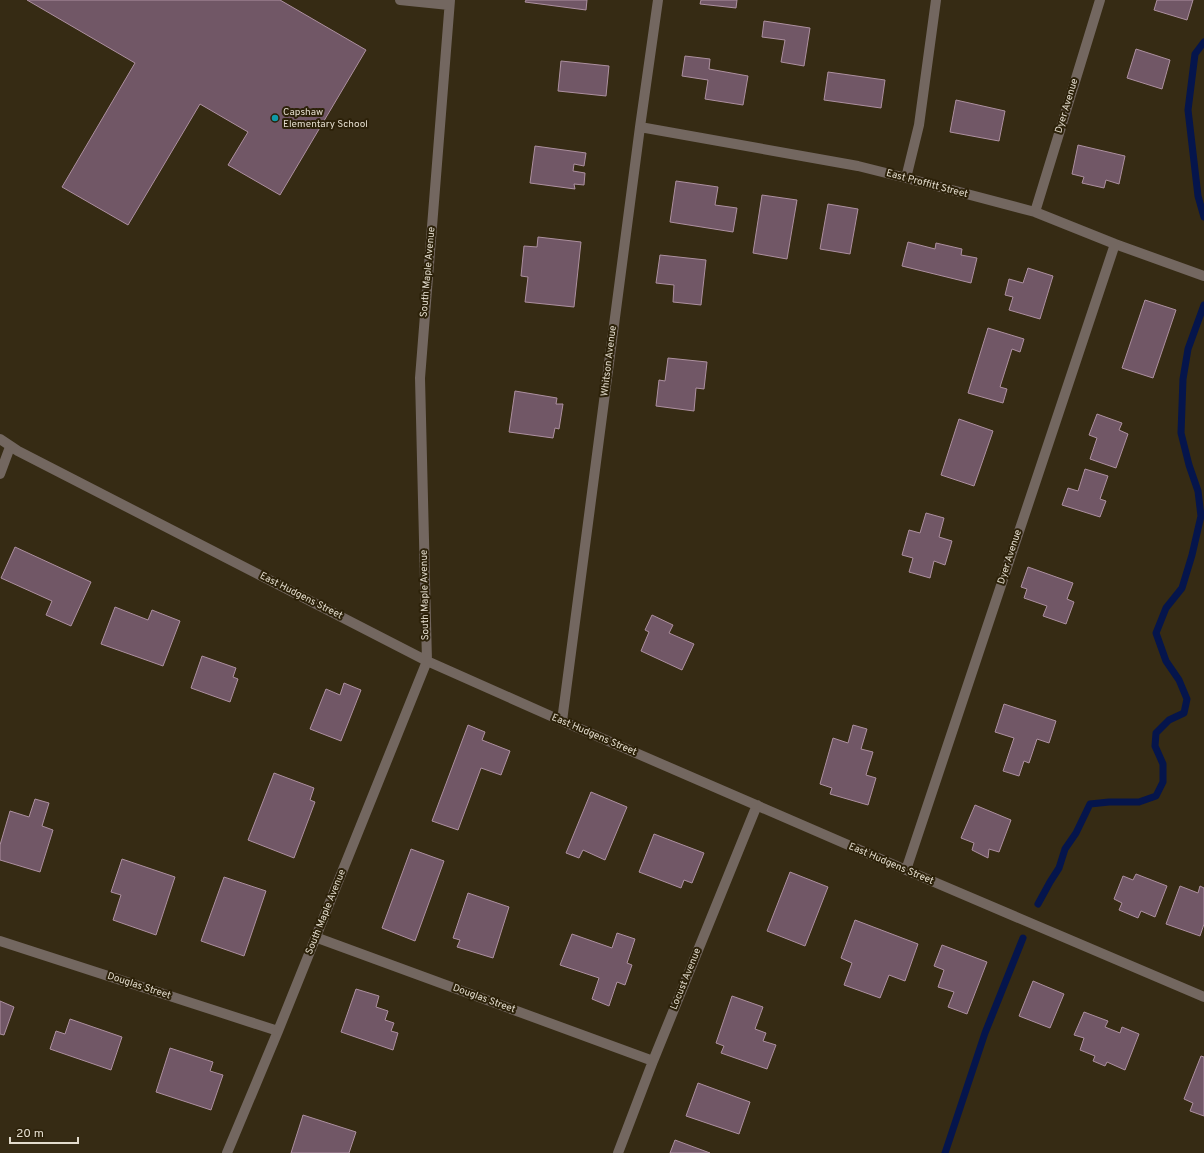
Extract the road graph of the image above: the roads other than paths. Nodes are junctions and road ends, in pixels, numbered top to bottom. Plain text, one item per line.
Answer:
1 (400, 0) edge
2 (658, 0) edge
3 (936, 0) edge
4 (1100, 0) edge
5 (450, 2) edge
6 (640, 127) junction
7 (906, 178) junction
8 (1035, 212) junction
9 (1115, 244) junction
10 (1204, 276) edge
11 (0, 439) edge
12 (10, 447) junction
13 (0, 474) edge
14 (427, 660) junction
15 (562, 721) junction
16 (757, 805) junction
17 (906, 870) junction
18 (315, 937) junction
19 (0, 941) edge
20 (1204, 997) edge
21 (278, 1032) junction
22 (653, 1061) junction
23 (227, 1153) edge
24 (618, 1153) edge

1 - 5 street
2 - 6 street, Whitson Avenue
3 - 7 street
4 - 8 street, Dyer Avenue
5 - 14 street, South Maple Avenue
6 - 7 street, East Proffitt Street
6 - 15 street, Whitson Avenue
7 - 8 street, East Proffitt Street
8 - 9 street, East Proffitt Street
9 - 10 street, East Proffitt Street
9 - 17 street, Dyer Avenue
11 - 12 street, East Hudgens Street
12 - 13 street
12 - 14 street, East Hudgens Street
14 - 15 street, East Hudgens Street
14 - 18 street, South Maple Avenue
15 - 16 street, East Hudgens Street
16 - 17 street, East Hudgens Street
16 - 22 street, Locust Avenue
17 - 20 street, East Hudgens Street
18 - 21 street, South Maple Avenue
18 - 22 street, Douglas Street
19 - 21 street, Douglas Street
21 - 23 street, South Maple Avenue
22 - 24 street, Locust Avenue

